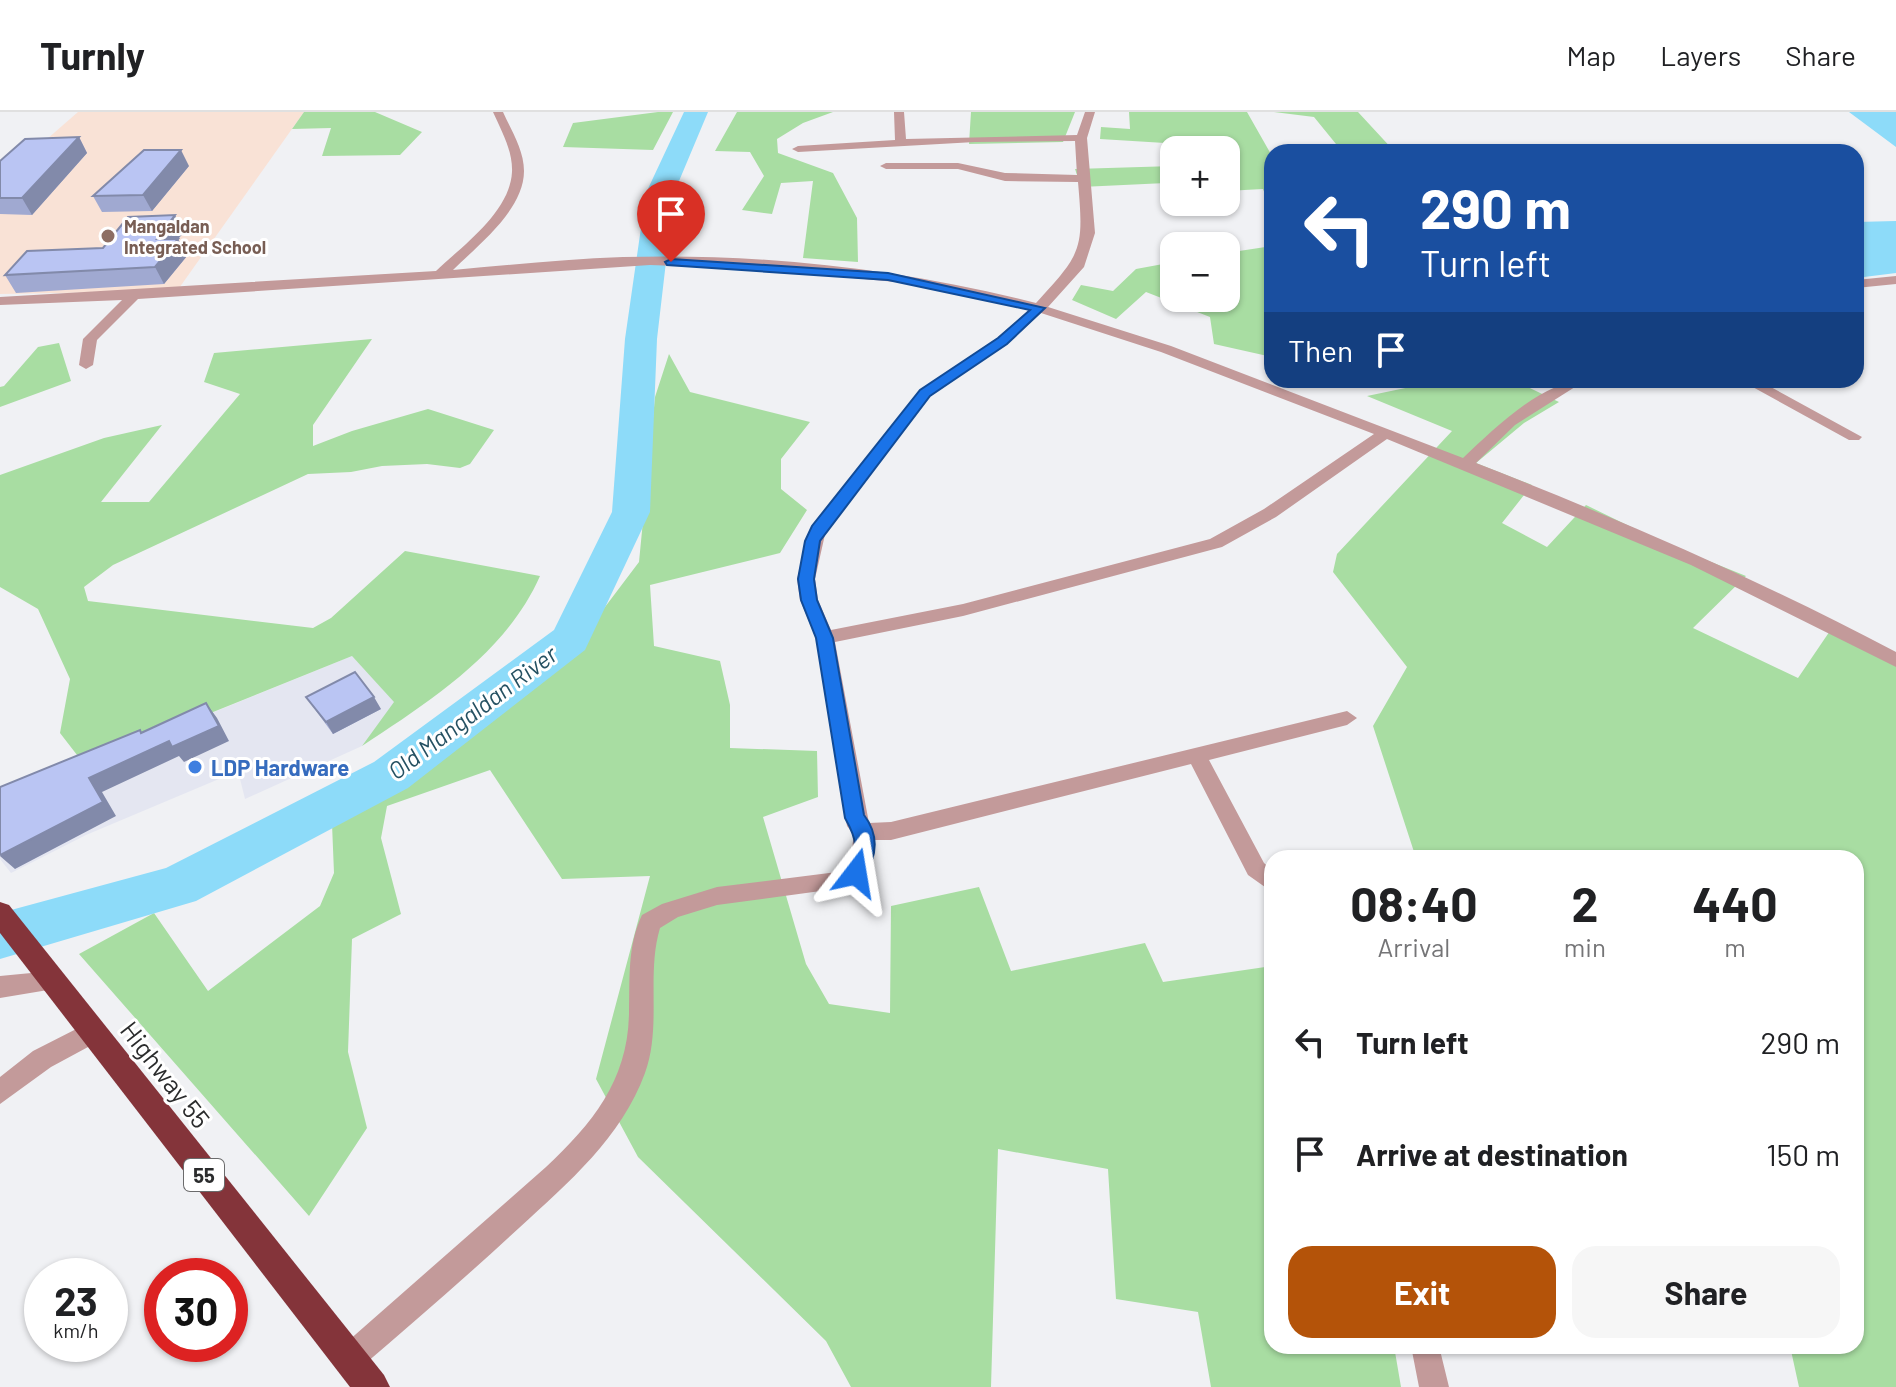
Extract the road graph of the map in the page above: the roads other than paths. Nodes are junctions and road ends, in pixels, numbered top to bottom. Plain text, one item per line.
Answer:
1 (498, 112) edge
2 (899, 112) edge
3 (1090, 112) edge
4 (1081, 138) junction
5 (901, 144) junction
6 (798, 149) dead end
7 (886, 166) dead end
8 (1084, 179) junction
9 (440, 275) junction
10 (1896, 280) edge
11 (1864, 283) edge
12 (132, 297) junction
13 (0, 301) edge
14 (1039, 308) junction
15 (86, 365) dead end
16 (1264, 385) edge
17 (1270, 388) edge
18 (1566, 388) edge
19 (1762, 388) edge
20 (1385, 433) junction
21 (1854, 437) dead end
22 (1466, 464) junction
23 (825, 638) junction
24 (1896, 660) edge
25 (1347, 718) dead end
26 (1198, 758) junction
27 (865, 832) junction
28 (1264, 876) edge
29 (0, 913) edge
30 (44, 972) junction
31 (0, 987) edge
32 (92, 1032) junction
33 (0, 1092) edge
34 (1427, 1354) edge
35 (349, 1359) junction
36 (372, 1387) edge
37 (1434, 1387) edge

1 - 9 street
2 - 5 street
3 - 4 street
4 - 5 street
4 - 8 street
5 - 6 street
7 - 8 street
8 - 14 street
9 - 12 street
9 - 14 street
10 - 11 street
12 - 13 street
12 - 15 street
14 - 16 street
14 - 23 street
17 - 20 street
18 - 22 street
19 - 21 street
20 - 22 street
20 - 23 street
22 - 24 street
23 - 27 street
25 - 26 street
26 - 27 street
26 - 28 street
27 - 35 street
29 - 30 highway, Highway 55 / 55
30 - 31 street
30 - 32 highway, Highway 55 / 55
32 - 33 street
32 - 35 highway, Highway 55 / 55
34 - 37 street
35 - 36 highway, Highway 55 / 55

